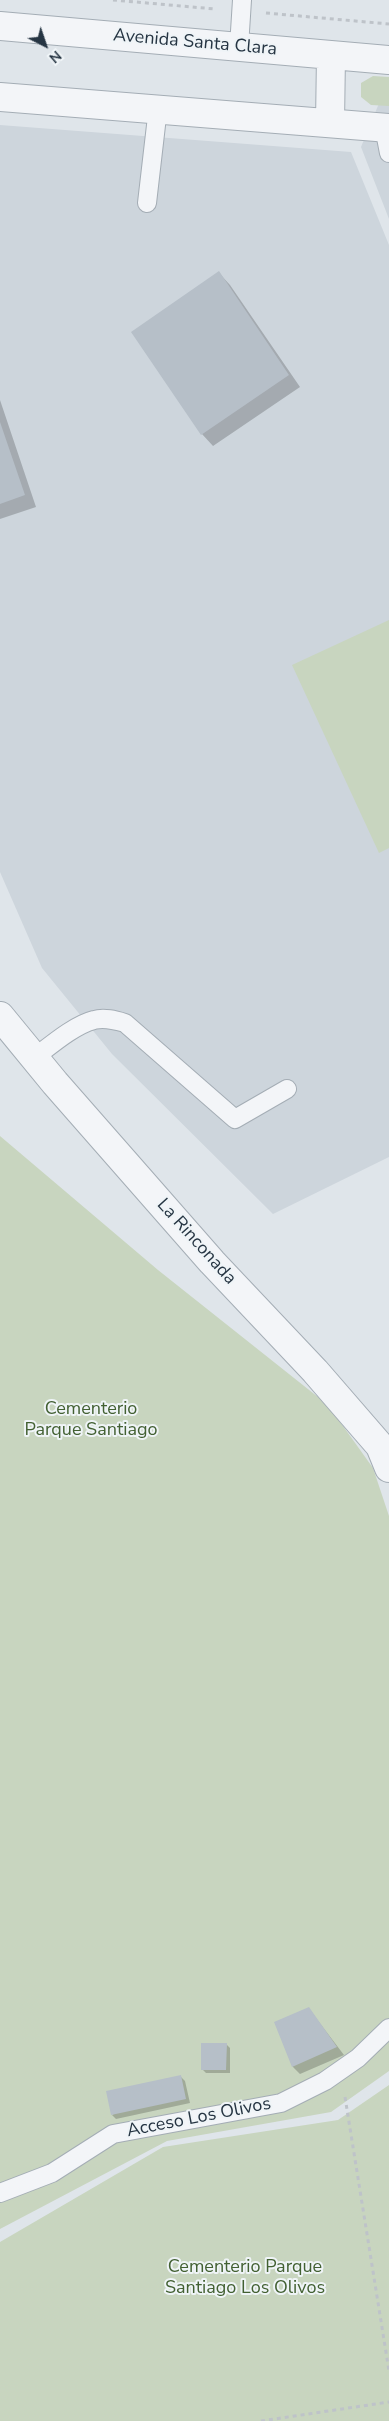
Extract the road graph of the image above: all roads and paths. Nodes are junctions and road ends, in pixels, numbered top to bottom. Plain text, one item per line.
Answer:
1 (242, 0) edge
2 (0, 26) edge
3 (239, 47) junction
4 (331, 55) junction
5 (389, 60) edge
6 (0, 97) edge
7 (158, 108) junction
8 (330, 122) junction
9 (387, 136) edge
10 (147, 203) dead end
11 (0, 1016) edge
12 (34, 1058) junction
13 (287, 1090) dead end
14 (389, 1468) edge
15 (389, 2028) edge
16 (341, 2070) junction
17 (0, 2193) edge
18 (389, 2371) edge
19 (389, 2402) edge
20 (261, 2421) edge

1 - 3 lane
2 - 3 street, Avenida Santa Clara
3 - 4 street, Avenida Santa Clara
4 - 5 street, Avenida Santa Clara
4 - 8 street
6 - 7 street
7 - 8 street
7 - 10 lane
8 - 9 street
11 - 12 street, La Rinconada
12 - 13 lane
12 - 14 street, La Rinconada
15 - 16 lane, Acceso Los Olivos
16 - 17 lane, Acceso Los Olivos
16 - 18 path
19 - 20 path

